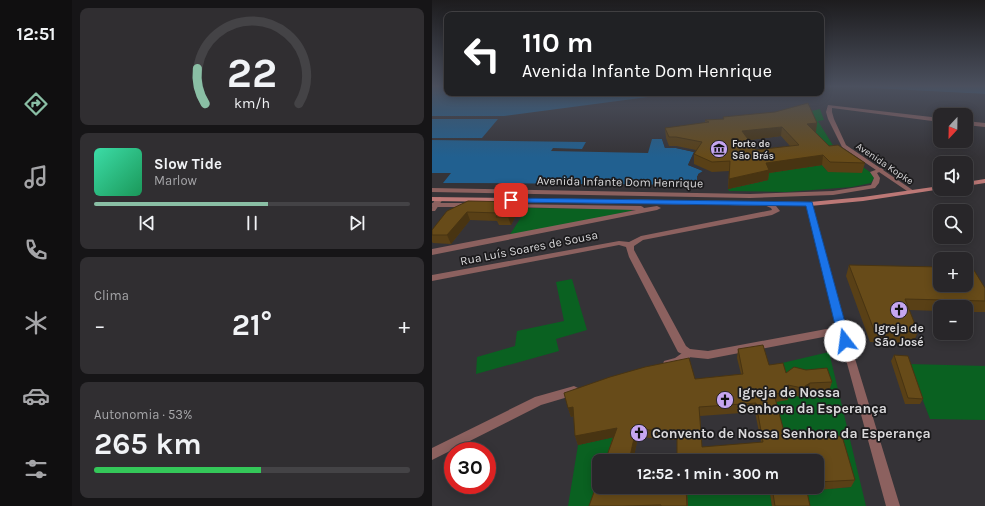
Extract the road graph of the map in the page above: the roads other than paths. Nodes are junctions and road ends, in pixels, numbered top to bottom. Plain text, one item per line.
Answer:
1 (829, 111) edge
2 (866, 111) edge
3 (933, 119) edge
4 (973, 124) edge
5 (985, 125) edge
6 (881, 170) junction
7 (985, 181) edge
8 (973, 183) edge
9 (933, 189) edge
10 (432, 190) edge
11 (912, 192) junction
12 (434, 204) edge
13 (765, 204) junction
14 (810, 204) junction
15 (630, 244) junction
16 (432, 252) edge
17 (432, 278) edge
18 (842, 330) junction
19 (688, 353) junction
20 (656, 367) edge
21 (583, 388) edge
22 (432, 454) edge
23 (893, 506) edge

1 - 6 street, Avenida Kopke
2 - 3 street, Avenida Kopke
4 - 5 street
6 - 10 street, Avenida Infante Dom Henrique
6 - 11 street, Avenida Kopke
7 - 8 main road
9 - 11 main road, Avenida Infante Dom Henrique
11 - 14 main road, Avenida Infante Dom Henrique
12 - 13 main road, Avenida Infante Dom Henrique
12 - 16 street, Avenida Infante Dom Henrique
13 - 14 main road, Avenida Infante Dom Henrique
13 - 15 street
14 - 18 street
15 - 17 street, Rua Luís Soares de Sousa
15 - 19 street
18 - 19 street
18 - 23 street
19 - 20 street
21 - 22 street

